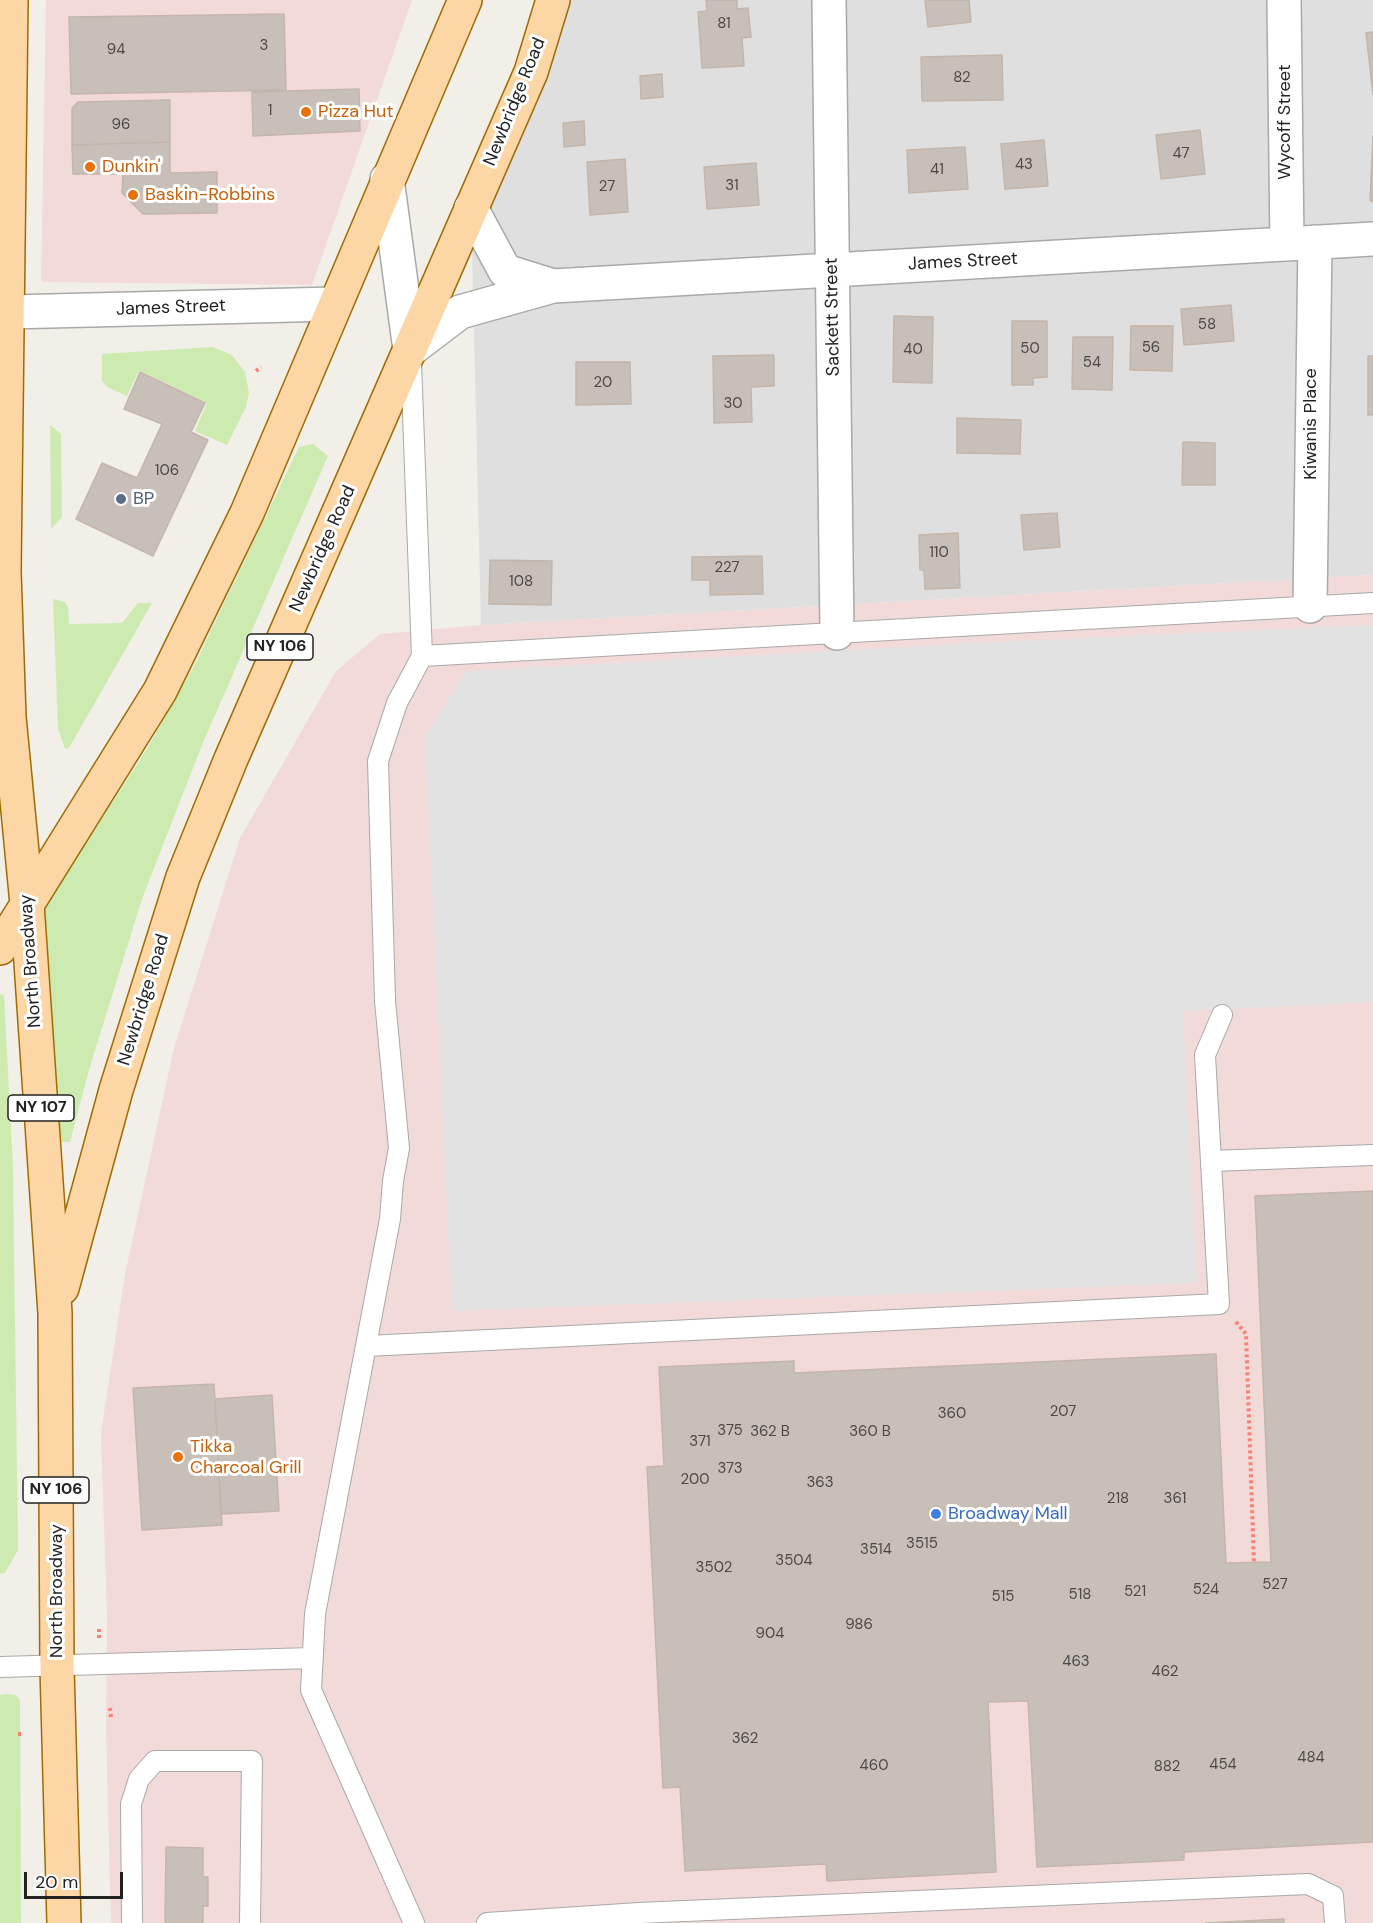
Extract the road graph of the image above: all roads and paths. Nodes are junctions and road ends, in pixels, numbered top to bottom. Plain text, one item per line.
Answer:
1 (11, 0) edge
2 (465, 0) edge
3 (553, 0) edge
4 (829, 0) edge
5 (1284, 0) edge
6 (5, 44) edge
7 (387, 178) junction
8 (471, 208) junction
9 (1373, 239) edge
10 (1300, 243) junction
11 (832, 269) junction
12 (553, 286) junction
13 (334, 304) junction
14 (9, 312) junction
15 (410, 350) junction
16 (261, 367) dead end
17 (256, 370) dead end
18 (3, 423) edge
19 (1373, 603) edge
20 (1310, 606) junction
21 (837, 633) junction
22 (422, 656) junction
23 (27, 904) junction
24 (0, 948) edge
25 (1222, 1015) dead end
26 (1373, 1155) edge
27 (1211, 1161) junction
28 (1219, 1304) junction
29 (55, 1313) junction
30 (367, 1346) junction
31 (1254, 1563) dead end
32 (99, 1629) dead end
33 (99, 1638) dead end
34 (312, 1658) junction
35 (0, 1667) edge
36 (57, 1667) junction
37 (110, 1708) dead end
38 (111, 1718) dead end
39 (64, 1923) edge
40 (132, 1923) edge
41 (250, 1923) edge
42 (414, 1923) edge
43 (487, 1923) edge
44 (1335, 1923) edge

1 - 6 main road, North Broadway / NY 107
2 - 7 main road
3 - 8 main road, Newbridge Road / NY 106
4 - 11 street, Sackett Street
5 - 10 street, Wycoff Street
6 - 14 main road, North Broadway / NY 107
7 - 13 main road
7 - 15 street
8 - 12 street, James Street
8 - 15 main road, Newbridge Road / NY 106
9 - 10 street, James Street
10 - 11 street, James Street
10 - 20 street, Kiwanis Place
11 - 12 street, James Street
11 - 21 street, Sackett Street
12 - 15 street, James Street
13 - 14 street, James Street
13 - 23 main road
14 - 18 main road, North Broadway / NY 107
15 - 22 lane
15 - 29 main road, Newbridge Road / NY 106
16 - 17 path
18 - 23 main road, North Broadway / NY 107
19 - 20 lane
20 - 21 lane
21 - 22 lane
22 - 30 lane
23 - 24 main road
23 - 29 main road, North Broadway / NY 107
25 - 27 lane
26 - 27 lane
27 - 28 lane
28 - 30 lane
28 - 31 path
29 - 36 main road, North Broadway / NY 106
30 - 34 lane
32 - 33 path
34 - 36 lane
34 - 42 lane
35 - 36 lane
36 - 39 main road, North Broadway / NY 106
37 - 38 path
40 - 41 lane
43 - 44 lane

